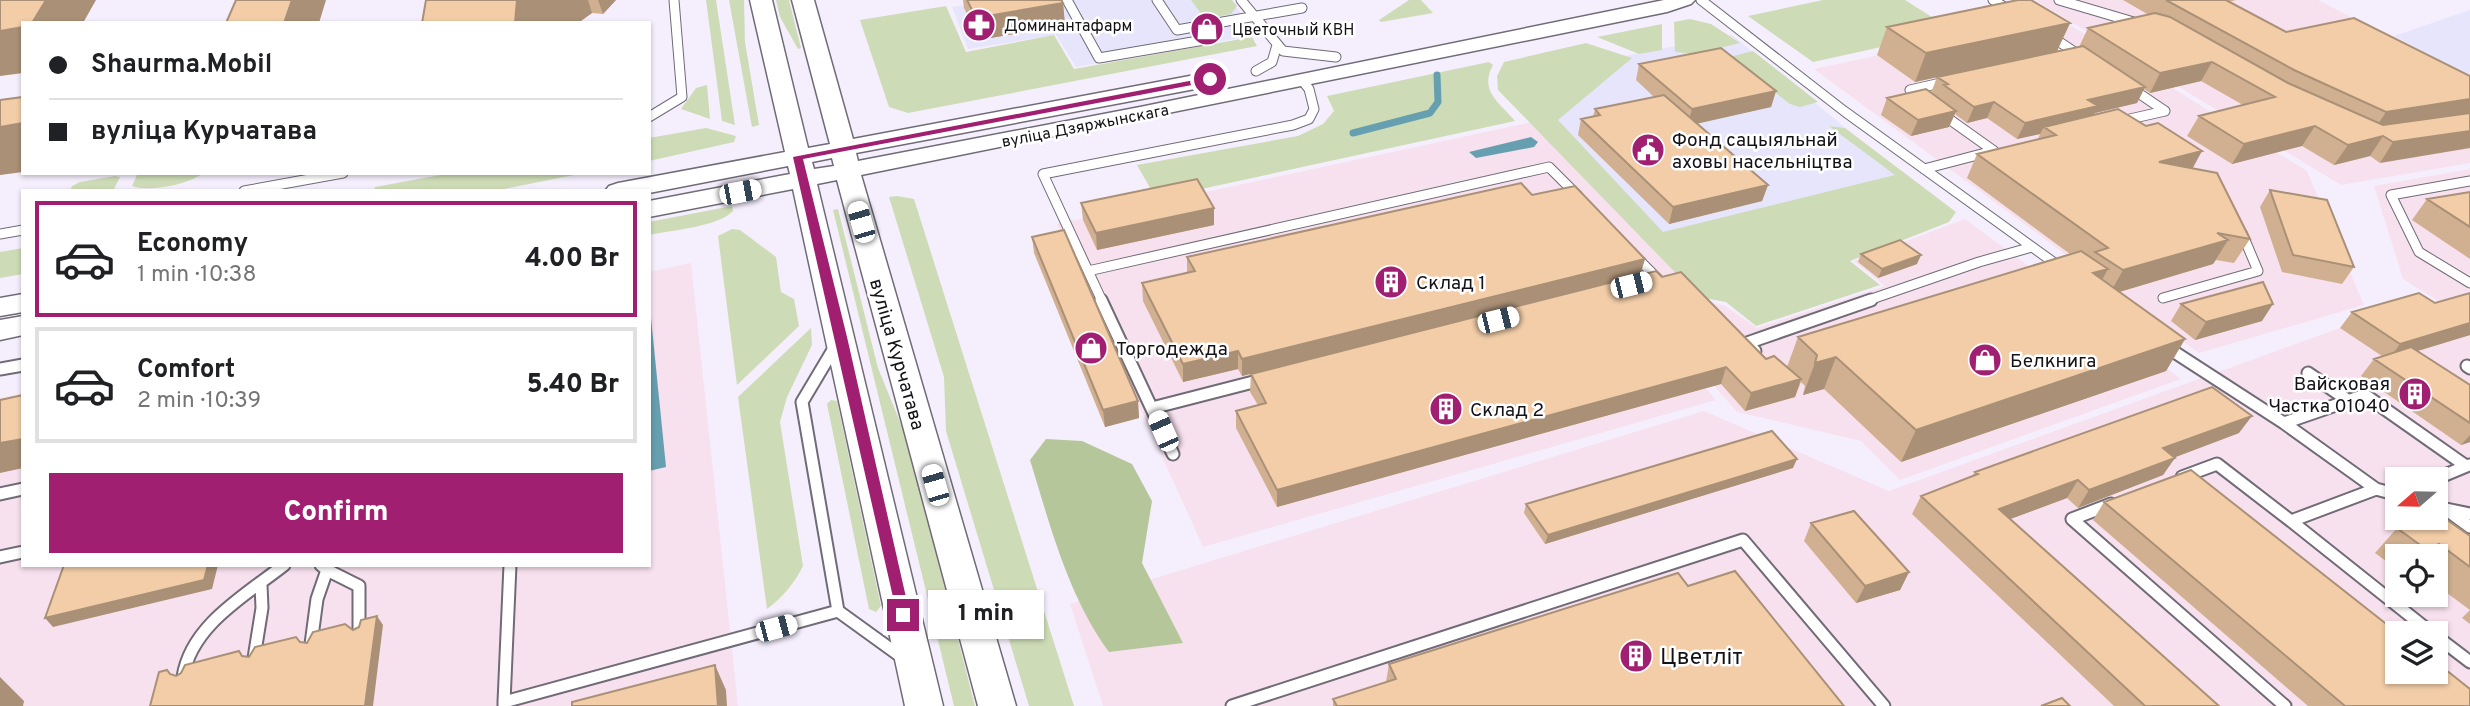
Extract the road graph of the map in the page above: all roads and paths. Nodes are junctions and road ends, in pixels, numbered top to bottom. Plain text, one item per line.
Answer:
1 (674, 0) edge
2 (761, 0) edge
3 (803, 0) edge
4 (1067, 0) edge
5 (1157, 0) edge
6 (1241, 0) edge
7 (1650, 0) edge
8 (1684, 0) edge
9 (1701, 0) edge
10 (1993, 0) edge
11 (2059, 0) edge
12 (1302, 8) dead end
13 (1254, 16) junction
14 (2020, 17) edge
15 (1201, 26) junction
16 (2150, 26) edge
17 (2040, 29) edge
18 (1277, 46) junction
19 (2078, 54) junction
20 (2068, 56) edge
21 (1336, 57) junction
22 (2089, 61) edge
23 (1256, 71) junction
24 (1960, 79) edge
25 (1302, 80) junction
26 (2122, 82) edge
27 (651, 116) edge
28 (2120, 121) junction
29 (2108, 124) edge
30 (2131, 129) edge
31 (2007, 148) edge
32 (1994, 151) junction
33 (846, 160) junction
34 (800, 169) junction
35 (1924, 169) junction
36 (332, 175) edge
37 (2470, 181) edge
38 (255, 189) edge
39 (635, 189) edge
40 (1586, 204) edge
41 (651, 208) edge
42 (2238, 224) edge
43 (21, 230) edge
44 (0, 234) edge
45 (2032, 247) junction
46 (1630, 251) edge
47 (1088, 271) junction
48 (2064, 271) edge
49 (1644, 282) edge
50 (2470, 283) edge
51 (2163, 298) dead end
52 (21, 303) edge
53 (0, 307) edge
54 (21, 326) edge
55 (0, 330) edge
56 (841, 337) junction
57 (2161, 342) edge
58 (1767, 362) edge
59 (21, 365) edge
60 (0, 369) edge
61 (2308, 373) dead end
62 (1272, 378) edge
63 (2349, 401) junction
64 (1152, 408) junction
65 (2284, 423) junction
66 (1173, 454) dead end
67 (2468, 465) edge
68 (2448, 474) edge
69 (2169, 482) edge
70 (21, 489) edge
71 (2376, 489) junction
72 (2385, 492) edge
73 (0, 494) edge
74 (2120, 500) edge
75 (2448, 509) edge
76 (2448, 513) edge
77 (2470, 514) edge
78 (2291, 521) junction
79 (2470, 527) edge
80 (21, 552) edge
81 (0, 557) edge
82 (282, 567) edge
83 (510, 567) edge
84 (324, 568) edge
85 (261, 585) junction
86 (838, 611) junction
87 (2417, 621) edge
88 (359, 631) edge
89 (311, 644) edge
90 (2448, 645) edge
91 (254, 658) edge
92 (2470, 662) edge
93 (914, 666) junction
94 (183, 677) edge
95 (504, 704) edge
96 (924, 706) edge
97 (997, 706) edge
98 (1231, 706) edge
99 (1884, 706) edge
100 (2285, 706) edge

1 - 27 lane
2 - 34 main road
3 - 33 main road, вуліца Курчатава
4 - 15 lane
5 - 15 lane
6 - 13 lane
7 - 21 main road, вуліца Дзяржынскага
8 - 25 main road, вуліца Дзяржынскага
9 - 35 lane
10 - 14 lane
11 - 16 lane
12 - 13 lane
13 - 15 lane
13 - 18 lane
17 - 19 lane
18 - 21 lane
18 - 23 lane
19 - 20 lane
19 - 22 lane
21 - 23 main road, вуліца Дзяржынскага
23 - 33 main road, вуліца Дзяржынскага
24 - 32 lane
25 - 33 main road, вуліца Дзяржынскага
25 - 47 lane
26 - 28 lane
28 - 29 lane
28 - 30 lane
31 - 32 lane
32 - 35 lane
33 - 34 main road, вуліца Дзяржынскага
33 - 97 main road, вуліца Курчатава
34 - 39 main road, вуліца Дзяржынскага
34 - 41 main road, вуліца Дзяржынскага
34 - 56 main road
35 - 45 lane
36 - 38 lane
37 - 50 lane
40 - 47 lane
42 - 51 lane
43 - 44 lane
45 - 48 lane
45 - 58 lane
46 - 49 lane
47 - 64 lane
52 - 53 main road
54 - 55 main road
56 - 86 lane
56 - 93 main road
57 - 65 lane
59 - 60 lane
61 - 63 lane
62 - 64 lane
63 - 65 lane
63 - 67 lane
64 - 66 lane
65 - 71 lane
67 - 68 lane
69 - 78 lane
70 - 73 lane
71 - 72 lane
71 - 78 lane
74 - 100 lane
75 - 77 lane
76 - 79 lane
78 - 87 lane
80 - 81 lane
82 - 85 lane
83 - 95 lane
84 - 88 lane
84 - 89 lane
85 - 91 lane
85 - 94 lane
86 - 93 lane
86 - 95 lane
90 - 92 lane
93 - 96 main road
98 - 99 lane

